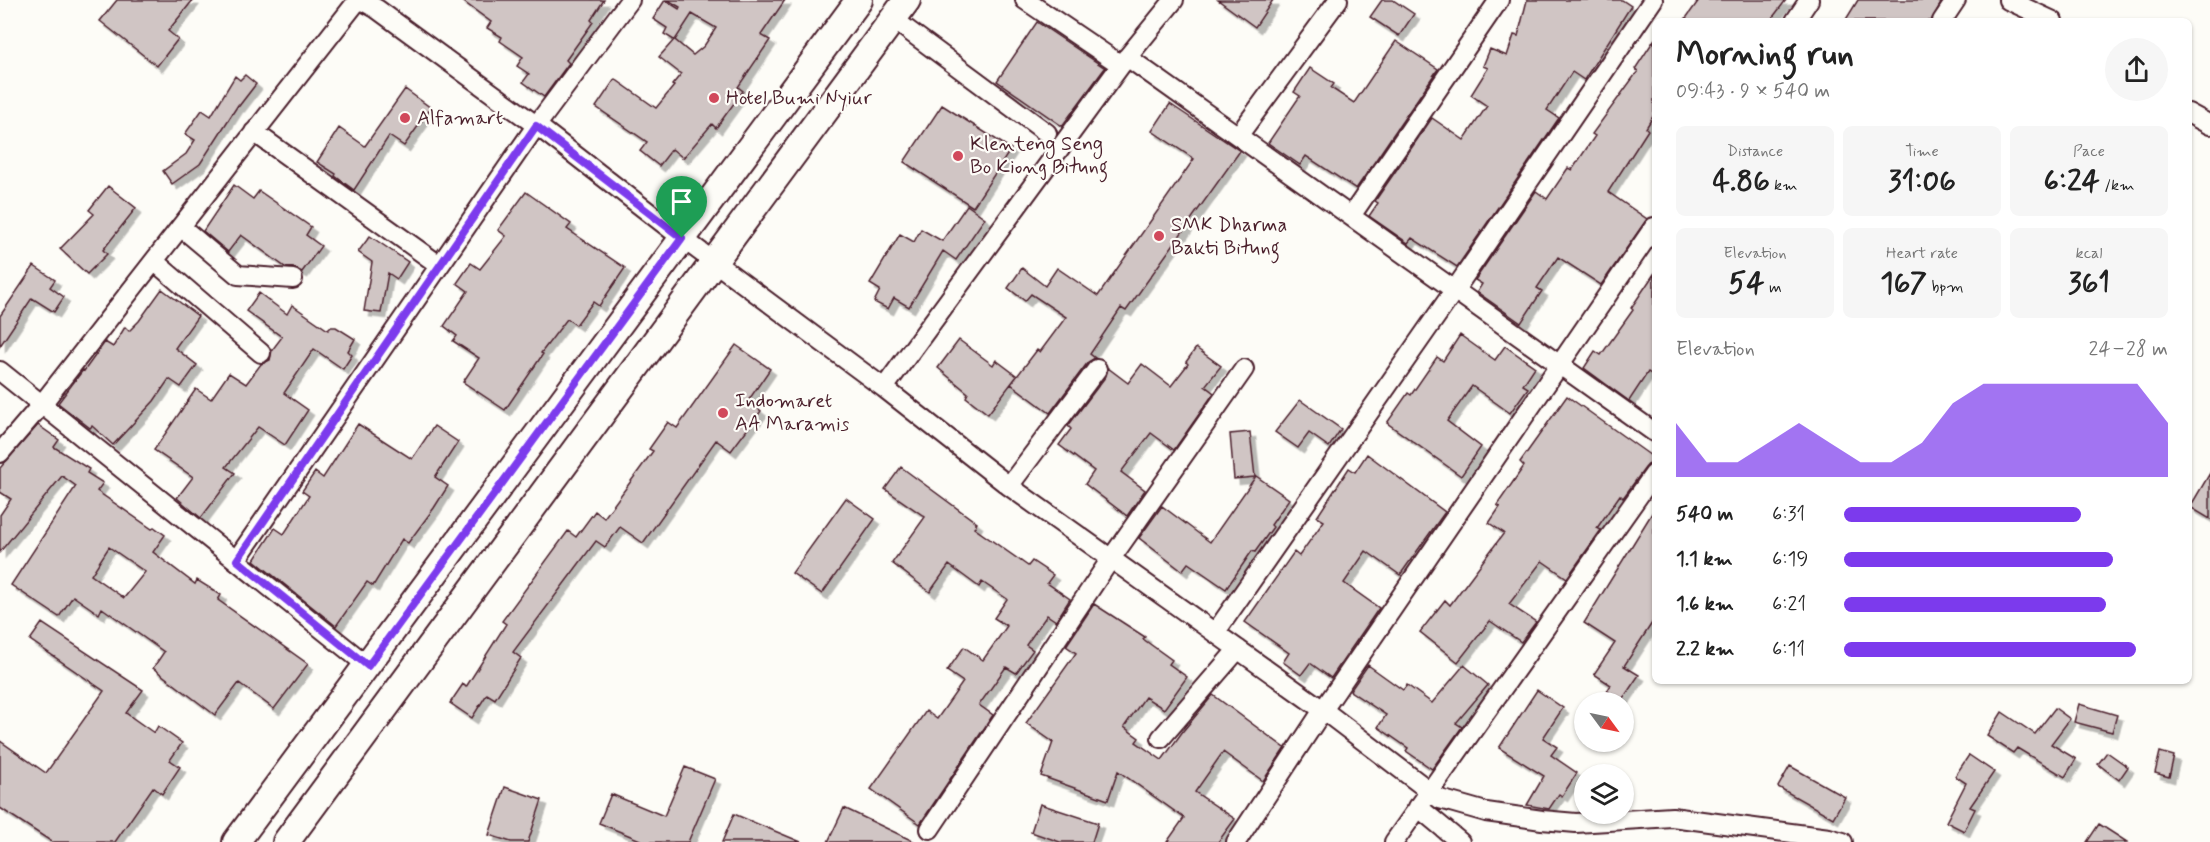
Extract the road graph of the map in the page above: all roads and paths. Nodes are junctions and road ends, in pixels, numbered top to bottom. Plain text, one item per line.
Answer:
1 (360, 0) edge
2 (630, 0) edge
3 (1025, 0) edge
4 (1174, 0) edge
5 (1338, 0) edge
6 (1500, 0) edge
7 (1653, 0) edge
8 (1809, 0) edge
9 (1956, 0) edge
10 (2008, 0) edge
11 (857, 3) edge
12 (380, 5) edge
13 (895, 16) edge
14 (1797, 18) edge
15 (1944, 18) edge
16 (2047, 18) edge
17 (1124, 61) junction
18 (2192, 115) edge
19 (2210, 125) edge
20 (536, 126) junction
21 (254, 132) junction
22 (1047, 133) dead end
23 (1238, 136) junction
24 (1351, 216) junction
25 (181, 226) junction
26 (1652, 230) edge
27 (682, 238) junction
28 (154, 261) junction
29 (714, 261) junction
30 (439, 265) junction
31 (293, 279) dead end
32 (1456, 288) junction
33 (261, 353) dead end
34 (1560, 366) junction
35 (1097, 369) dead end
36 (1244, 369) dead end
37 (0, 371) edge
38 (884, 388) junction
39 (42, 404) junction
40 (1652, 431) edge
41 (0, 453) edge
42 (1652, 477) edge
43 (1009, 486) junction
44 (237, 560) junction
45 (1110, 560) junction
46 (1215, 633) junction
47 (1238, 649) junction
48 (368, 666) junction
49 (1323, 710) junction
50 (1161, 738) dead end
51 (1428, 791) junction
52 (1418, 807) junction
53 (930, 829) dead end
54 (236, 842) edge
55 (286, 842) edge
56 (1236, 842) edge
57 (1394, 842) edge
58 (1460, 842) edge
59 (1842, 842) edge

1 - 12 street
1 - 21 street
2 - 20 street
3 - 17 street
4 - 17 street
5 - 23 street
6 - 24 street
7 - 32 street
8 - 14 street
9 - 15 street
10 - 16 street
11 - 13 street
11 - 27 street
12 - 20 street
13 - 22 street
13 - 29 street
17 - 23 street
17 - 38 street
18 - 19 street
20 - 27 street
20 - 30 street
21 - 25 street
21 - 30 street
23 - 24 street
24 - 32 street
25 - 28 street
25 - 31 street
26 - 34 street
27 - 29 street
27 - 48 street
28 - 33 street
28 - 39 street
29 - 38 street
29 - 55 street
30 - 44 street
32 - 34 street
32 - 46 street
34 - 40 street
34 - 49 street
35 - 43 street
36 - 45 street
37 - 39 street
38 - 43 street
39 - 41 street
39 - 44 street
42 - 51 street
43 - 45 street
44 - 48 street
45 - 46 street
45 - 53 street
46 - 47 street
47 - 49 street
47 - 50 street
48 - 54 street
49 - 51 street
49 - 56 street
51 - 52 street
51 - 59 street
52 - 57 street
52 - 58 street

